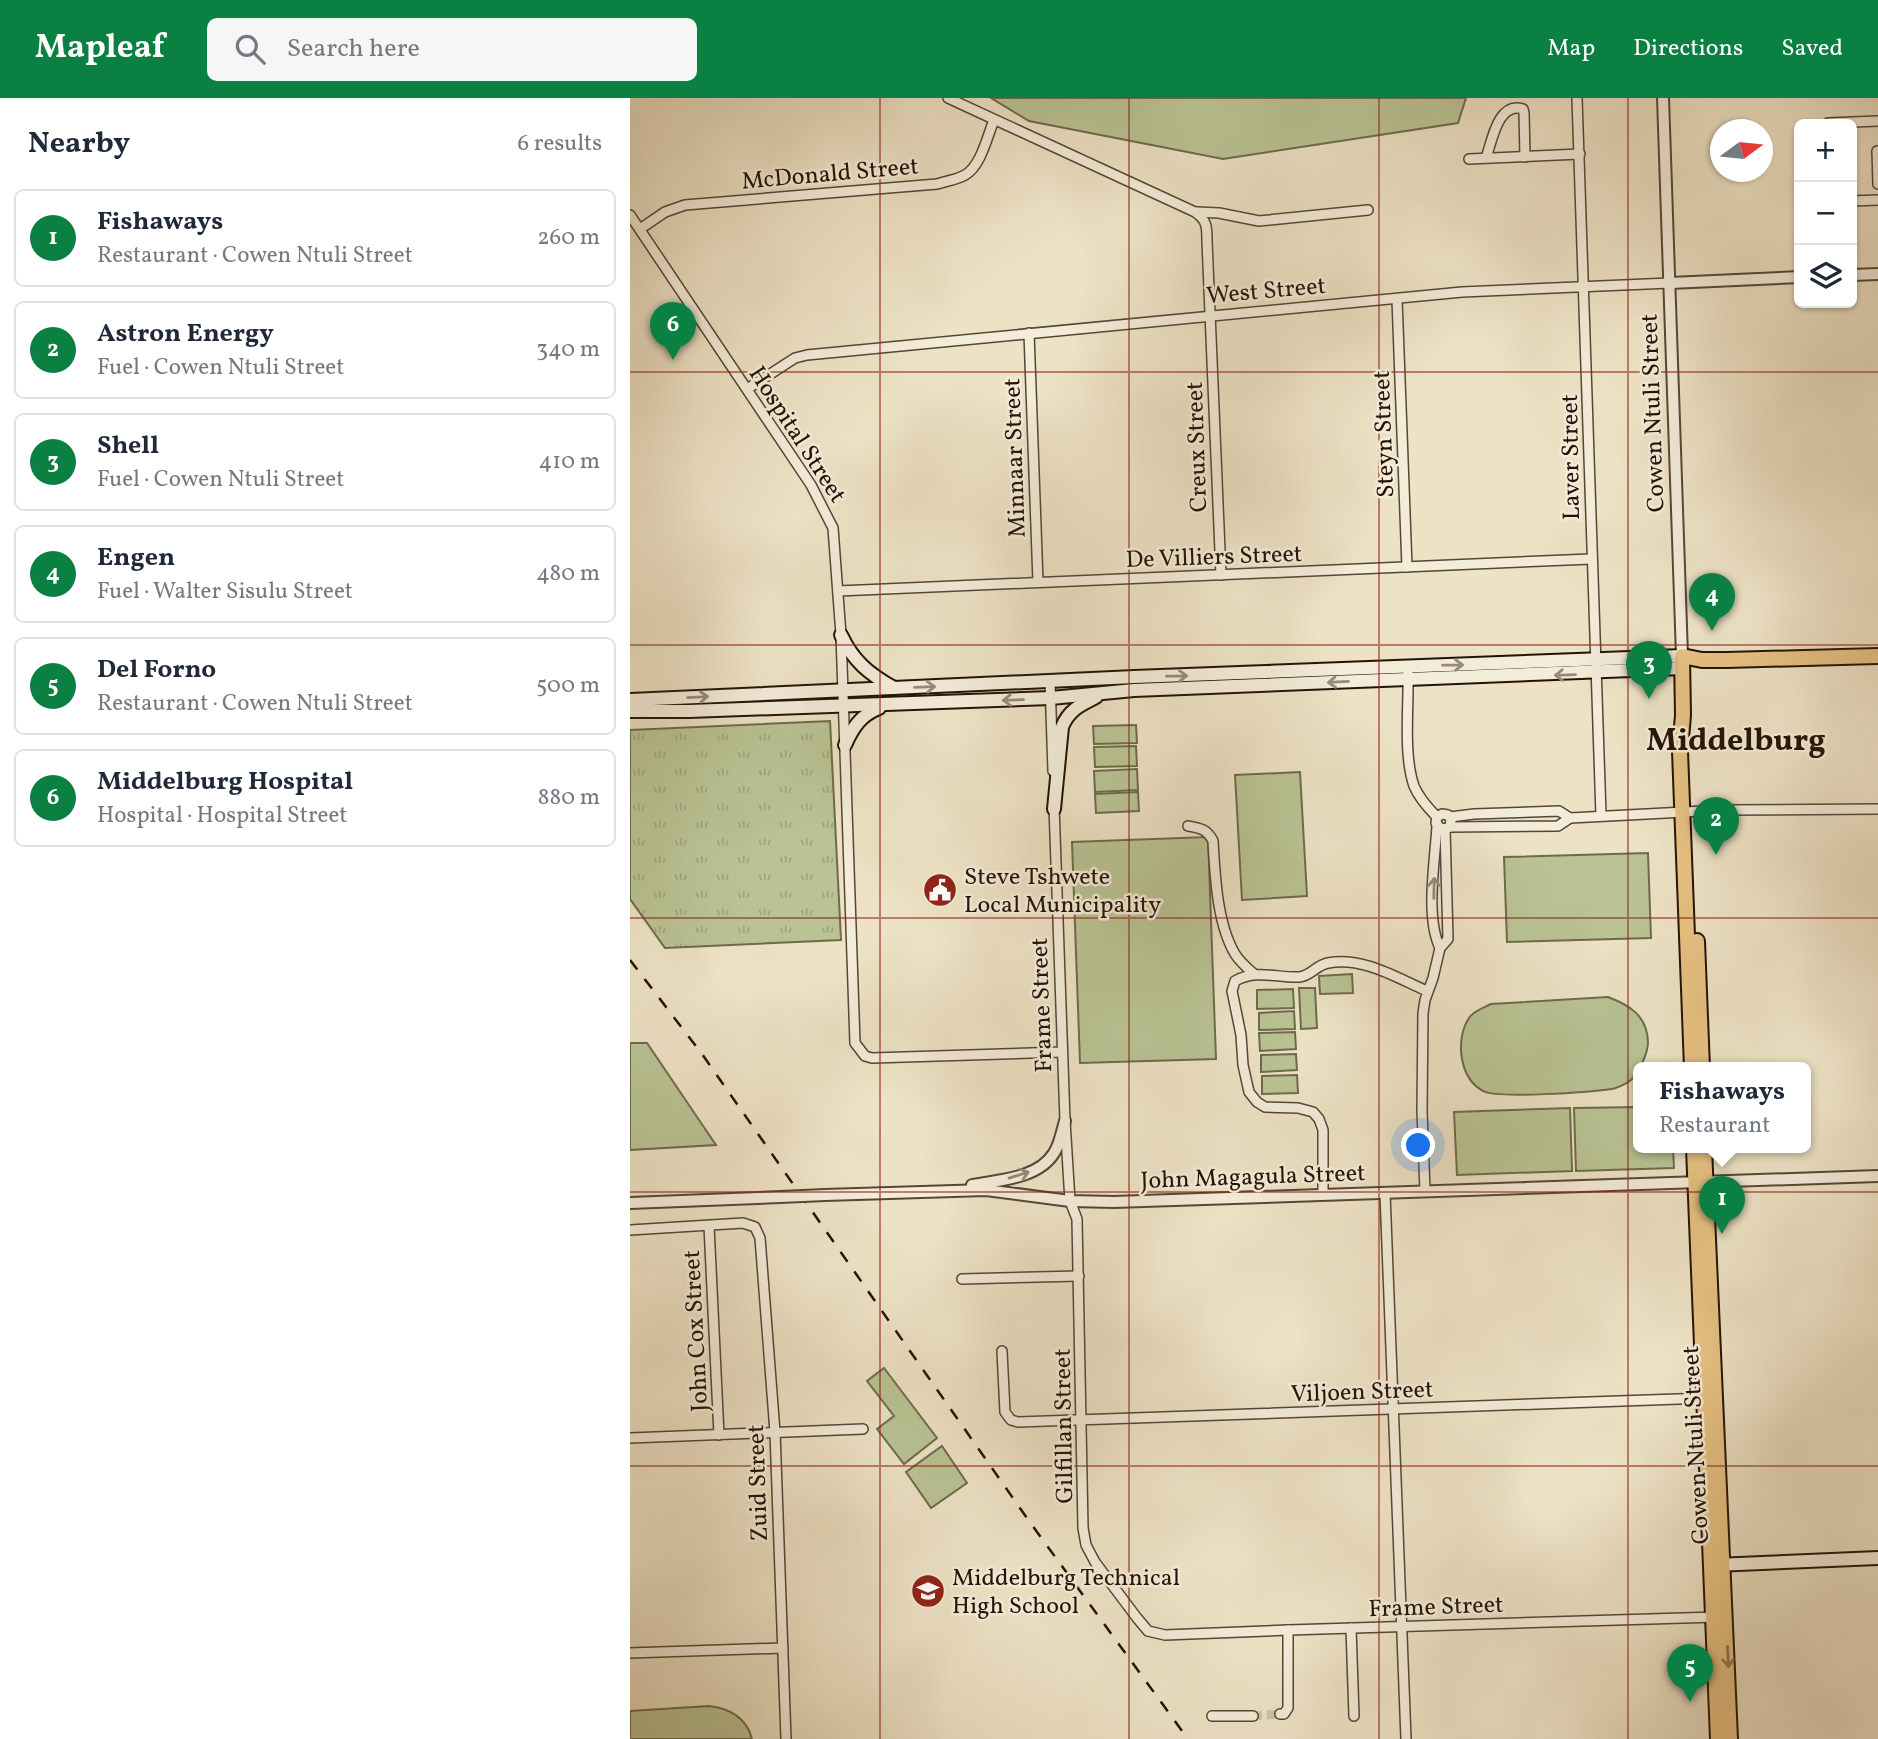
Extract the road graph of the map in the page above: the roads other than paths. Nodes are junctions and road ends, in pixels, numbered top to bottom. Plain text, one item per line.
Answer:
1 (948, 98) edge
2 (1577, 98) edge
3 (1662, 98) edge
4 (995, 120) junction
5 (1878, 121) edge
6 (1857, 122) edge
7 (1877, 151) edge
8 (1580, 154) junction
9 (1525, 157) junction
10 (1486, 158) junction
11 (1469, 159) dead end
12 (1878, 184) edge
13 (1878, 200) edge
14 (1857, 201) edge
15 (1368, 210) dead end
16 (1195, 212) junction
17 (630, 215) edge
18 (640, 229) junction
19 (1878, 274) edge
20 (1857, 275) edge
21 (1794, 277) edge
22 (1670, 283) junction
23 (1585, 285) junction
24 (1397, 299) junction
25 (1210, 316) junction
26 (1029, 333) junction
27 (747, 389) junction
28 (1591, 559) junction
29 (1407, 567) junction
30 (1221, 575) junction
31 (1038, 582) junction
32 (838, 591) junction
33 (841, 635) junction
34 (1878, 656) edge
35 (1682, 662) junction
36 (1595, 667) junction
37 (1408, 672) junction
38 (1134, 677) junction
39 (1262, 679) junction
40 (1050, 682) junction
41 (894, 688) junction
42 (842, 690) junction
43 (1134, 691) junction
44 (1103, 693) junction
45 (1051, 698) junction
46 (630, 700) edge
47 (890, 704) junction
48 (843, 706) junction
49 (630, 710) edge
50 (845, 745) junction
51 (1878, 808) edge
52 (1054, 809) junction
53 (1687, 811) junction
54 (1500, 813) junction
55 (1601, 816) junction
56 (1570, 818) junction
57 (1444, 823) junction
58 (1188, 826) dead end
59 (1501, 827) junction
60 (1254, 974) junction
61 (1427, 991) junction
62 (1062, 1052) junction
63 (1692, 1062) edge
64 (1702, 1062) edge
65 (1065, 1121) junction
66 (1695, 1153) edge
67 (1703, 1153) edge
68 (1878, 1176) edge
69 (1700, 1184) junction
70 (952, 1190) junction
71 (1425, 1191) junction
72 (1385, 1193) junction
73 (1323, 1194) junction
74 (1070, 1201) junction
75 (630, 1203) edge
76 (709, 1226) junction
77 (630, 1230) edge
78 (1079, 1276) junction
79 (962, 1279) dead end
80 (1002, 1352) dead end
81 (1709, 1398) junction
82 (1394, 1409) junction
83 (1083, 1421) junction
84 (863, 1429) dead end
85 (775, 1432) junction
86 (719, 1434) junction
87 (630, 1437) edge
88 (1878, 1558) edge
89 (1717, 1565) junction
90 (1720, 1617) junction
91 (1403, 1627) junction
92 (1351, 1628) junction
93 (1288, 1630) junction
94 (1147, 1631) joint
95 (783, 1648) junction
96 (630, 1653) edge
97 (1280, 1714) dead end
98 (1212, 1716) dead end
99 (1253, 1716) tunnel mouth
100 (1354, 1716) dead end
101 (786, 1739) edge
102 (1406, 1739) edge
103 (1718, 1739) edge
104 (1730, 1739) edge

1 - 4 street
2 - 8 street, Laver Street
3 - 22 street, Cowen Ntuli Street
4 - 16 street
4 - 18 street, McDonald Street
5 - 6 street
7 - 12 street
8 - 9 street
8 - 23 street, Laver Street
9 - 10 street
9 - 10 street
10 - 11 street
13 - 14 street
15 - 16 street
16 - 25 street, Creux Street
17 - 18 street, Hospital Street
18 - 27 street, Hospital Street
19 - 20 street
21 - 22 street, West Street
22 - 23 street, West Street
22 - 35 street, Cowen Ntuli Street
23 - 24 street, West Street
23 - 28 street, Laver Street
24 - 25 street, West Street
24 - 29 street, Steyn Street
25 - 26 street, West Street
25 - 30 street, Creux Street
26 - 27 street, West Street
26 - 31 street, Minnaar Street
27 - 32 street, Hospital Street
28 - 29 street, De Villiers Street
28 - 36 street, Laver Street
29 - 30 street, De Villiers Street
30 - 31 street, De Villiers Street
31 - 32 street, De Villiers Street
32 - 33 street, Hospital Street
33 - 41 main road
33 - 42 street, Hospital Street
34 - 35 highway
35 - 36 main road
35 - 53 highway, Cowen Ntuli Street
36 - 37 main road
36 - 55 street, Laver Street
37 - 39 main road
37 - 57 street
38 -> 39 main road
38 - 40 main road
38 - 43 main road
39 - 43 main road
41 -> 40 main road
40 - 45 street, Frame Street
41 - 42 main road
46 -> 42 main road
42 - 48 street, Hospital Street
43 - 44 main road
44 - 45 main road
44 - 52 main road
45 -> 47 main road
45 - 52 street, Frame Street
47 - 48 main road
47 - 50 main road
48 - 49 main road
48 - 50 street, Hospital Street
50 - 62 street, Hospital Street
51 - 53 street
52 - 62 street, Frame Street
53 - 55 street
53 - 63 highway, Cowen Ntuli Street
53 - 64 highway, Cowen Ntuli Street
54 - 56 street
54 - 57 street
54 - 59 street
55 - 56 street
56 - 59 street
57 - 59 street
57 - 61 street
58 - 60 street
60 - 61 street
60 - 73 street
61 - 71 street
62 - 65 street, Frame Street
70 -> 65 street
65 - 74 street, Frame Street
66 - 69 highway, Cowen Ntuli Street
67 - 69 highway, Cowen Ntuli Street
68 - 69 street, John Magagula Street
69 - 71 street, John Magagula Street
69 - 81 highway, Cowen Ntuli Street
70 - 74 street, John Magagula Street
70 - 75 street, John Magagula Street, bridge
71 - 72 street, John Magagula Street
72 - 73 street, John Magagula Street
72 - 82 street
73 - 74 street, John Magagula Street
74 - 78 street, Gilfillan Street
76 - 77 street
76 - 85 street, Zuid Street
76 - 86 street, John Cox Street
78 - 79 street
78 - 83 street, Gilfillan Street
80 - 83 street, Viljoen Street
81 - 82 street, Viljoen Street
81 - 89 highway, Cowen Ntuli Street
82 - 83 street, Viljoen Street
82 - 91 street
83 - 94 street, Gilfillan Street
84 - 85 street
85 - 86 street
85 - 95 street, Zuid Street
86 - 87 street
88 - 89 main road
89 - 90 highway, Cowen Ntuli Street
90 - 91 street, Frame Street
90 - 103 highway, Cowen Ntuli Street
90 -> 104 highway, Cowen Ntuli Street
91 - 92 street, Frame Street
91 - 102 street
92 - 93 street, Frame Street
92 - 100 street
93 - 94 street, Frame Street
93 - 97 street
95 - 96 street
95 - 101 street, Zuid Street
98 - 99 street

